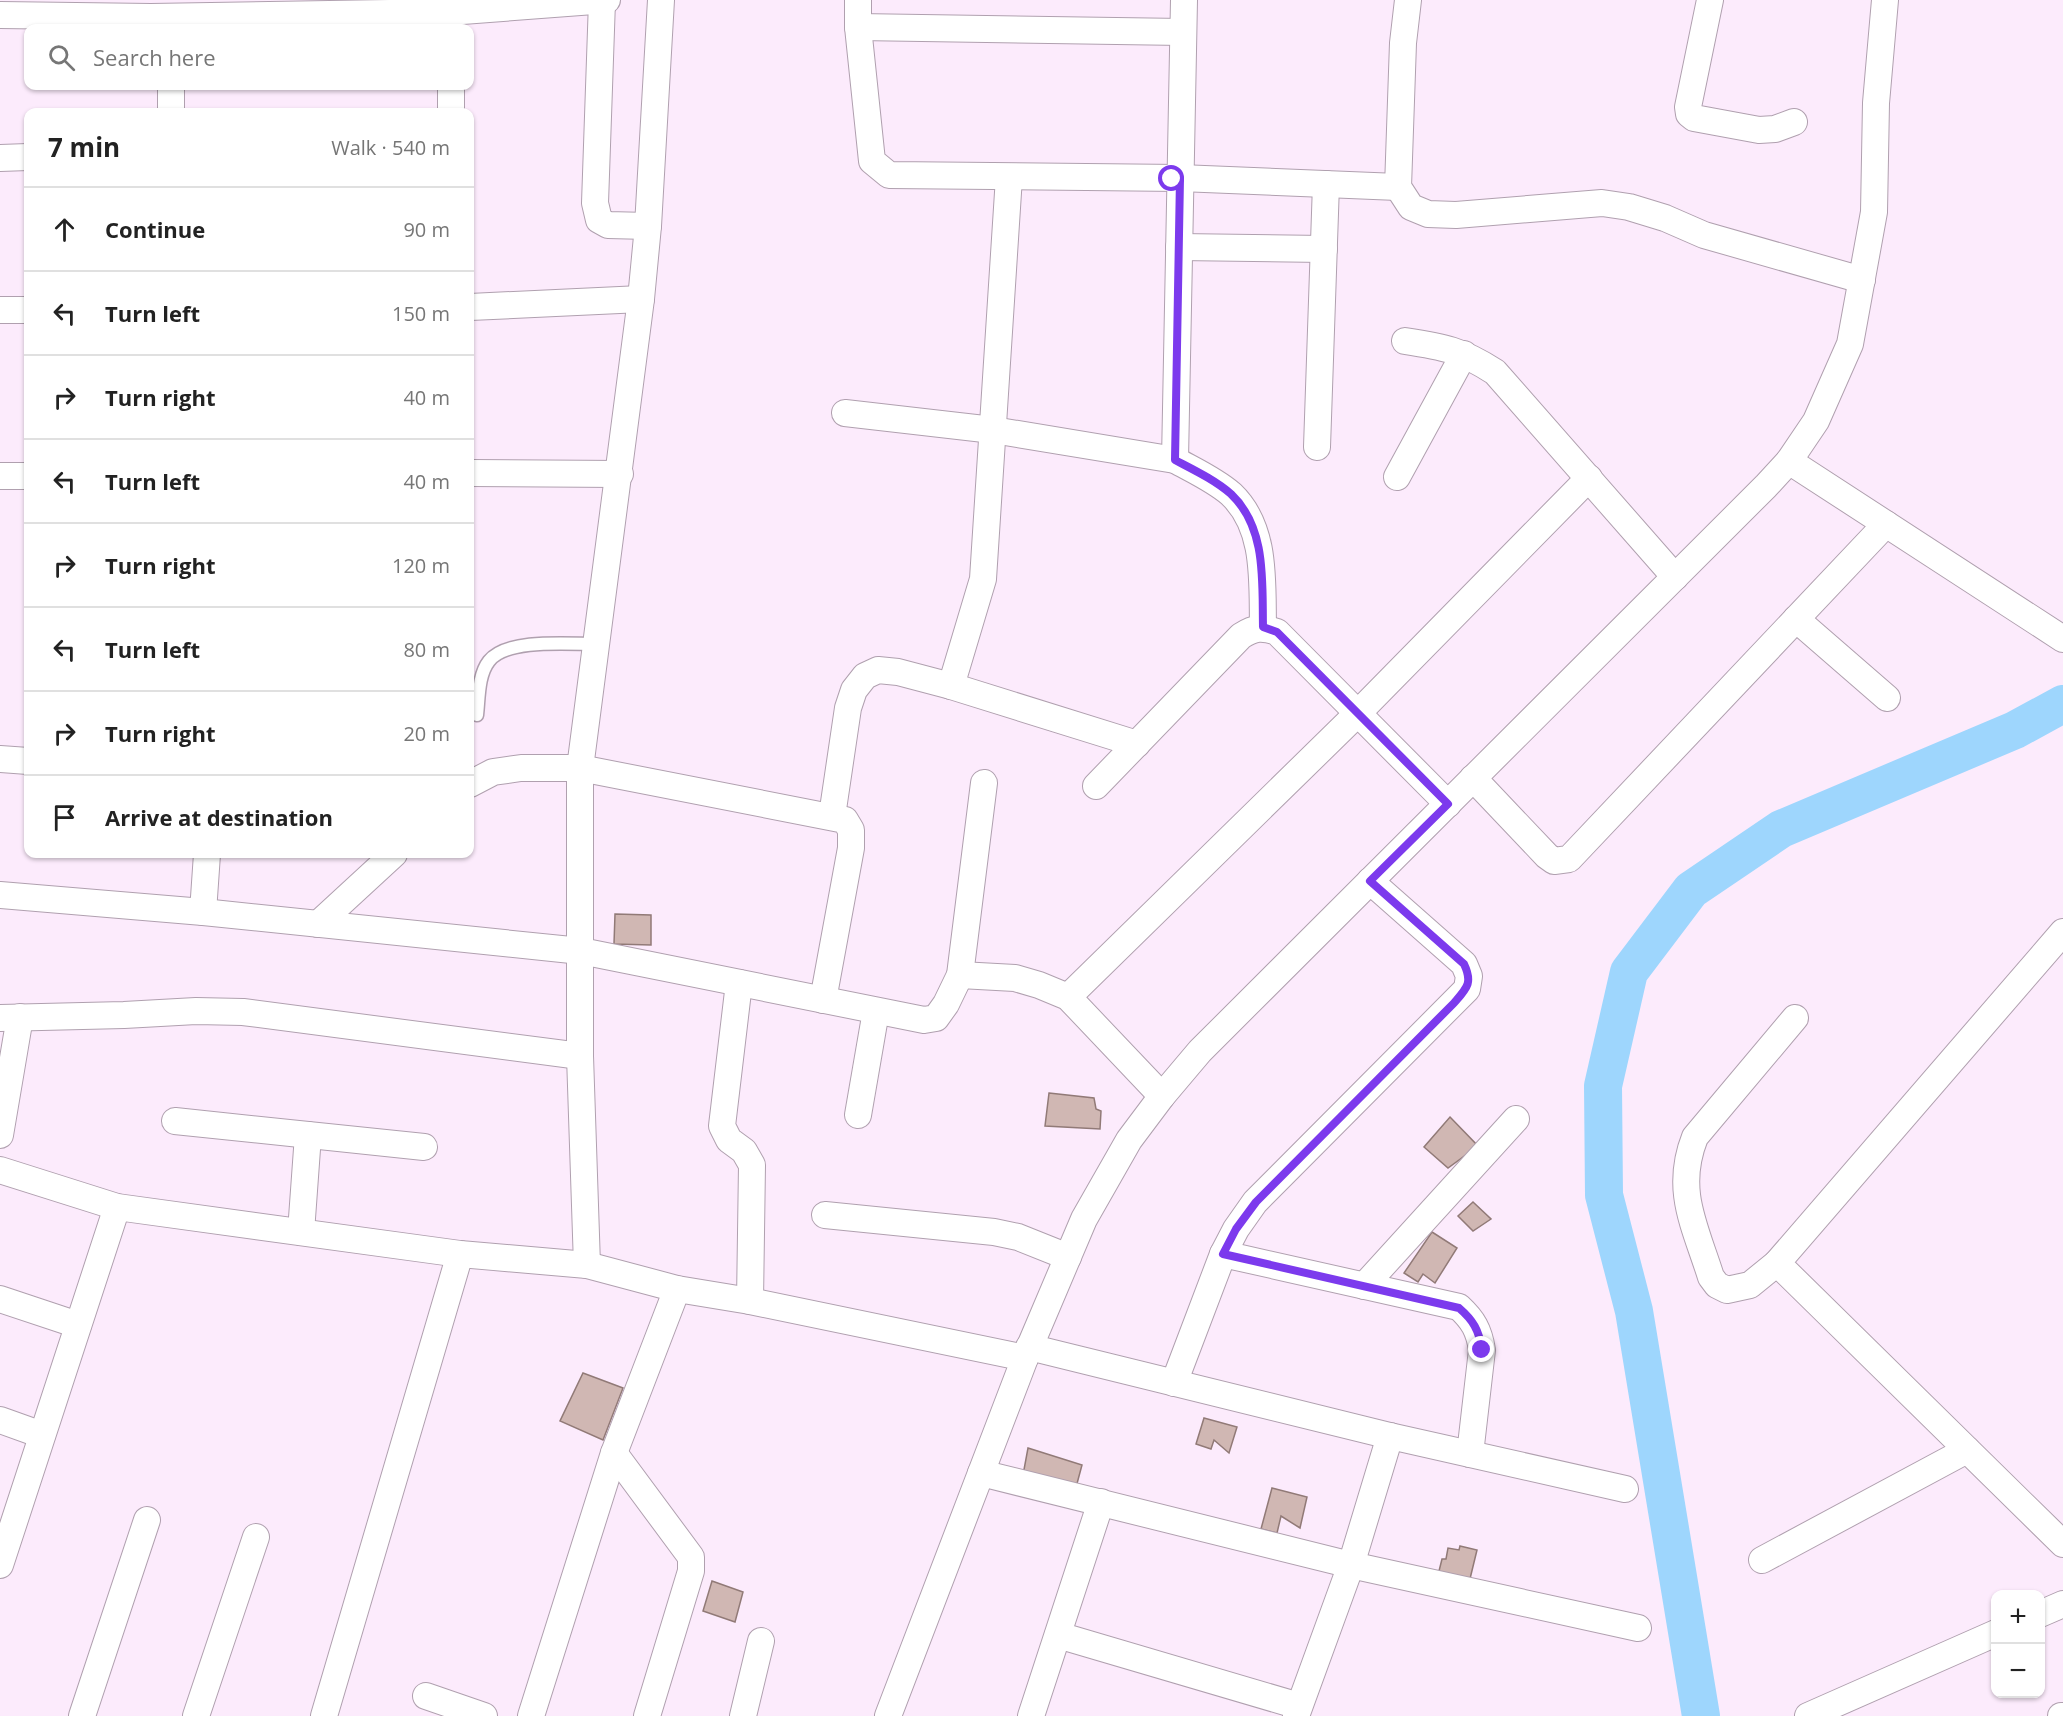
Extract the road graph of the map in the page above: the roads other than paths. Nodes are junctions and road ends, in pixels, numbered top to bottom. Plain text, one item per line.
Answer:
1 (661, 0) edge
2 (858, 0) edge
3 (1184, 0) edge
4 (1408, 0) edge
5 (1710, 0) edge
6 (1885, 0) edge
7 (597, 1) edge
8 (300, 7) edge
9 (449, 14) edge
10 (0, 15) edge
11 (172, 23) edge
12 (858, 27) junction
13 (1183, 32) junction
14 (171, 90) edge
15 (451, 90) edge
16 (171, 108) edge
17 (451, 108) edge
18 (1794, 122) dead end
19 (24, 157) edge
20 (0, 158) edge
21 (1010, 177) junction
22 (1180, 178) junction
23 (1326, 184) junction
24 (1398, 187) junction
25 (648, 226) junction
26 (1179, 247) junction
27 (1324, 249) junction
28 (1862, 280) junction
29 (641, 299) junction
30 (474, 307) edge
31 (0, 310) edge
32 (24, 310) edge
33 (1405, 341) dead end
34 (1464, 354) junction
35 (844, 413) dead end
36 (993, 430) junction
37 (1317, 447) dead end
38 (1175, 460) junction
39 (1789, 461) junction
40 (474, 474) edge
41 (620, 474) junction
42 (0, 476) edge
43 (24, 476) edge
44 (1398, 477) dead end
45 (1589, 478) junction
46 (1886, 524) junction
47 (1675, 577) junction
48 (1796, 619) junction
49 (1263, 627) junction
50 (2063, 639) edge
51 (596, 644) junction
52 (951, 686) junction
53 (1887, 698) dead end
54 (1358, 713) junction
55 (477, 715) dead end
56 (1137, 744) junction
57 (0, 759) edge
58 (24, 761) edge
59 (580, 768) junction
60 (1473, 778) junction
61 (474, 782) edge
62 (984, 783) dead end
63 (1096, 786) dead end
64 (1448, 804) junction
65 (832, 816) junction
66 (207, 858) edge
67 (390, 858) edge
68 (1370, 881) junction
69 (0, 896) edge
70 (203, 912) junction
71 (318, 924) junction
72 (2063, 932) edge
73 (581, 951) junction
74 (960, 975) junction
75 (739, 983) junction
76 (1068, 998) junction
77 (823, 1000) junction
78 (876, 1011) junction
79 (10, 1018) edge
80 (1795, 1018) dead end
81 (580, 1056) junction
82 (1162, 1096) junction
83 (858, 1115) dead end
84 (1516, 1119) dead end
85 (175, 1121) dead end
86 (0, 1135) edge
87 (308, 1135) junction
88 (424, 1147) dead end
89 (0, 1170) edge
90 (117, 1207) junction
91 (825, 1215) dead end
92 (301, 1232) junction
93 (460, 1254) junction
94 (1223, 1254) junction
95 (1068, 1257) junction
96 (1777, 1263) junction
97 (587, 1265) junction
98 (1364, 1286) junction
99 (677, 1289) junction
100 (0, 1299) edge
101 (750, 1301) junction
102 (78, 1324) junction
103 (1027, 1353) junction
104 (1174, 1383) junction
105 (0, 1420) edge
106 (42, 1435) junction
107 (1390, 1436) junction
108 (1967, 1450) junction
109 (614, 1454) junction
110 (1470, 1454) junction
111 (981, 1473) junction
112 (1625, 1489) dead end
113 (1101, 1503) junction
114 (147, 1520) dead end
115 (5, 1532) edge
116 (256, 1537) dead end
117 (2063, 1544) edge
118 (1762, 1560) dead end
119 (0, 1565) edge
120 (1351, 1565) junction
121 (2063, 1604) edge
122 (2045, 1612) edge
123 (1638, 1628) dead end
124 (1058, 1635) junction
125 (1991, 1636) edge
126 (761, 1641) dead end
127 (426, 1696) dead end
128 (1297, 1711) edge
129 (1811, 1715) edge
130 (82, 1716) edge
131 (196, 1716) edge
132 (324, 1716) edge
133 (484, 1716) edge
134 (531, 1716) edge
135 (647, 1716) edge
136 (742, 1716) edge
137 (888, 1716) edge
138 (1032, 1716) edge

1 - 25 street
2 - 12 street
3 - 13 street
4 - 24 street
5 - 18 street
6 - 28 street
7 - 9 street
7 - 25 street
8 - 9 street
8 - 11 street
10 - 11 street
12 - 13 street
12 - 21 street
13 - 22 street
14 - 16 street
15 - 17 street
19 - 20 street
21 - 22 street
21 - 36 street
22 - 23 street
22 - 26 street
23 - 24 street
23 - 27 street
24 - 28 street
25 - 29 street
26 - 27 street
26 - 38 street
27 - 37 street
28 - 39 street
29 - 30 street
29 - 41 street
31 - 32 street
33 - 34 street
34 - 44 street
34 - 45 street
35 - 36 street
36 - 38 street
36 - 52 street
38 - 49 street
39 - 46 street
39 - 47 street
40 - 41 street
41 - 51 street
42 - 43 street
45 - 47 street
45 - 54 street
46 - 48 street
46 - 50 street
47 - 60 street
48 - 53 street
48 - 60 street
49 - 54 street
49 - 56 street
51 - 55 lane
51 - 59 street
52 - 56 street
52 - 65 street
54 - 64 street
54 - 76 street
56 - 63 street
57 - 58 street
59 - 61 street
59 - 65 street
59 - 73 street
60 - 64 street
62 - 74 street
64 - 68 street
65 - 77 street
66 - 70 street
67 - 71 street
68 - 82 street
68 - 94 street
69 - 70 street
70 - 71 street
71 - 73 street
72 - 96 street
73 - 75 street
73 - 81 street
74 - 76 street
74 - 78 street
75 - 77 street
75 - 101 street
76 - 82 street
77 - 78 street
78 - 83 street
79 - 81 street
79 - 86 street
80 - 96 street
81 - 97 street
82 - 95 street
84 - 98 street
85 - 87 street
87 - 88 street
87 - 92 street
89 - 90 street
90 - 92 street
90 - 102 street
91 - 95 street
92 - 93 street
93 - 97 street
93 - 132 street
94 - 98 street
94 - 104 street
95 - 103 street
96 - 108 street
97 - 99 street
98 - 110 street
99 - 101 street
99 - 109 street
100 - 102 street
101 - 103 street
102 - 106 street
103 - 104 street
103 - 111 street
104 - 107 street
105 - 106 street
106 - 115 street
107 - 110 street
107 - 120 street
108 - 117 street
108 - 118 street
109 - 134 street
109 - 135 street
110 - 112 street
111 - 113 street
111 - 137 street
113 - 120 street
113 - 124 street
114 - 130 street
115 - 119 street
116 - 131 street
120 - 123 street
120 - 128 street
121 - 122 street
124 - 128 street
124 - 138 street
125 - 129 street
126 - 136 street
127 - 133 street

